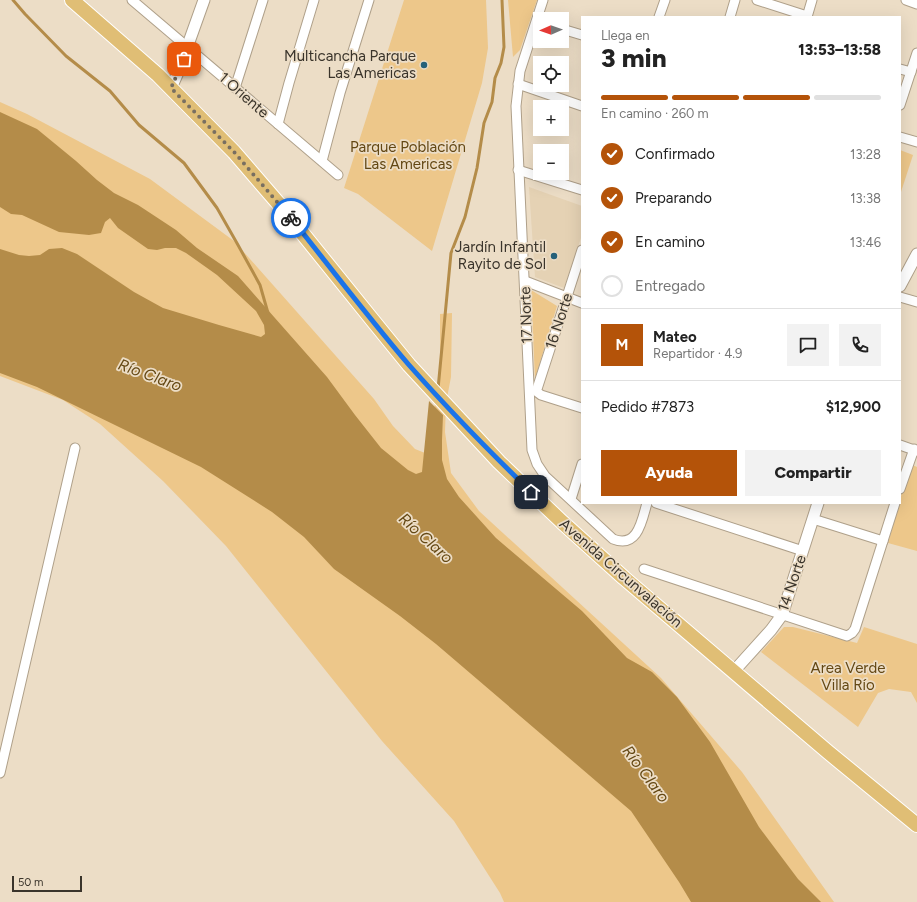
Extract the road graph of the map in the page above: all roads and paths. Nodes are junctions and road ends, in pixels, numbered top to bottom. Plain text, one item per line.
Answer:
1 (72, 0) edge
2 (132, 0) edge
3 (204, 0) edge
4 (263, 0) edge
5 (314, 0) edge
6 (369, 0) edge
7 (544, 0) edge
8 (665, 0) edge
9 (735, 0) edge
10 (757, 0) edge
11 (812, 0) edge
12 (906, 0) edge
13 (144, 4) edge
14 (917, 4) edge
15 (541, 12) edge
16 (659, 16) edge
17 (730, 16) edge
18 (804, 16) edge
19 (807, 16) edge
20 (569, 31) edge
21 (533, 35) edge
22 (581, 35) edge
23 (188, 47) junction
24 (917, 53) edge
25 (901, 69) edge
26 (911, 72) junction
27 (518, 84) junction
28 (171, 88) junction
29 (235, 88) junction
30 (901, 102) edge
31 (581, 106) edge
32 (278, 124) junction
33 (901, 137) edge
34 (917, 142) edge
35 (322, 161) junction
36 (518, 170) junction
37 (338, 175) dead end
38 (581, 190) edge
39 (581, 253) edge
40 (917, 254) edge
41 (525, 281) junction
42 (901, 284) edge
43 (566, 297) junction
44 (901, 297) edge
45 (917, 302) edge
46 (581, 303) edge
47 (581, 408) edge
48 (901, 445) edge
49 (75, 448) dead end
50 (916, 450) edge
51 (581, 467) edge
52 (901, 487) edge
53 (571, 499) junction
54 (647, 504) edge
55 (659, 504) edge
56 (818, 504) edge
57 (895, 504) edge
58 (813, 519) junction
59 (883, 541) junction
60 (803, 551) junction
61 (644, 569) dead end
62 (782, 615) junction
63 (734, 671) junction
64 (0, 774) edge
65 (917, 825) edge

1 - 28 main road, Avenida Circunvalación
2 - 13 street, 1 Oriente
3 - 23 street
4 - 29 street
5 - 32 street
6 - 35 street
7 - 15 street, 17 Norte
8 - 16 street
9 - 17 street
10 - 18 street
11 - 19 street
12 - 14 street
13 - 23 street, 1 Oriente
20 - 22 street
21 - 27 street, 17 Norte
23 - 28 street
23 - 29 street, 1 Oriente
24 - 26 street
25 - 26 street
26 - 30 street
27 - 31 street
27 - 36 street, 17 Norte
28 - 63 main road, Avenida Circunvalación
29 - 32 street, 1 Oriente
32 - 35 street, 1 Oriente
33 - 34 street
35 - 37 street, 1 Oriente
36 - 38 street
36 - 41 street, 17 Norte
39 - 43 street, 16 Norte
40 - 42 street
41 - 43 street
41 - 53 street, 17 Norte
43 - 46 street
43 - 47 street, 16 Norte
44 - 45 street
48 - 50 street
49 - 64 street
50 - 52 street
51 - 53 street
53 - 54 street, 17 Norte
55 - 60 street
56 - 58 street, 14 Norte
57 - 59 street
58 - 59 street
58 - 60 street, 14 Norte
59 - 62 street
60 - 62 street, 14 Norte
61 - 62 street
62 - 63 street, 14 Norte
63 - 65 main road, Avenida Circunvalación

